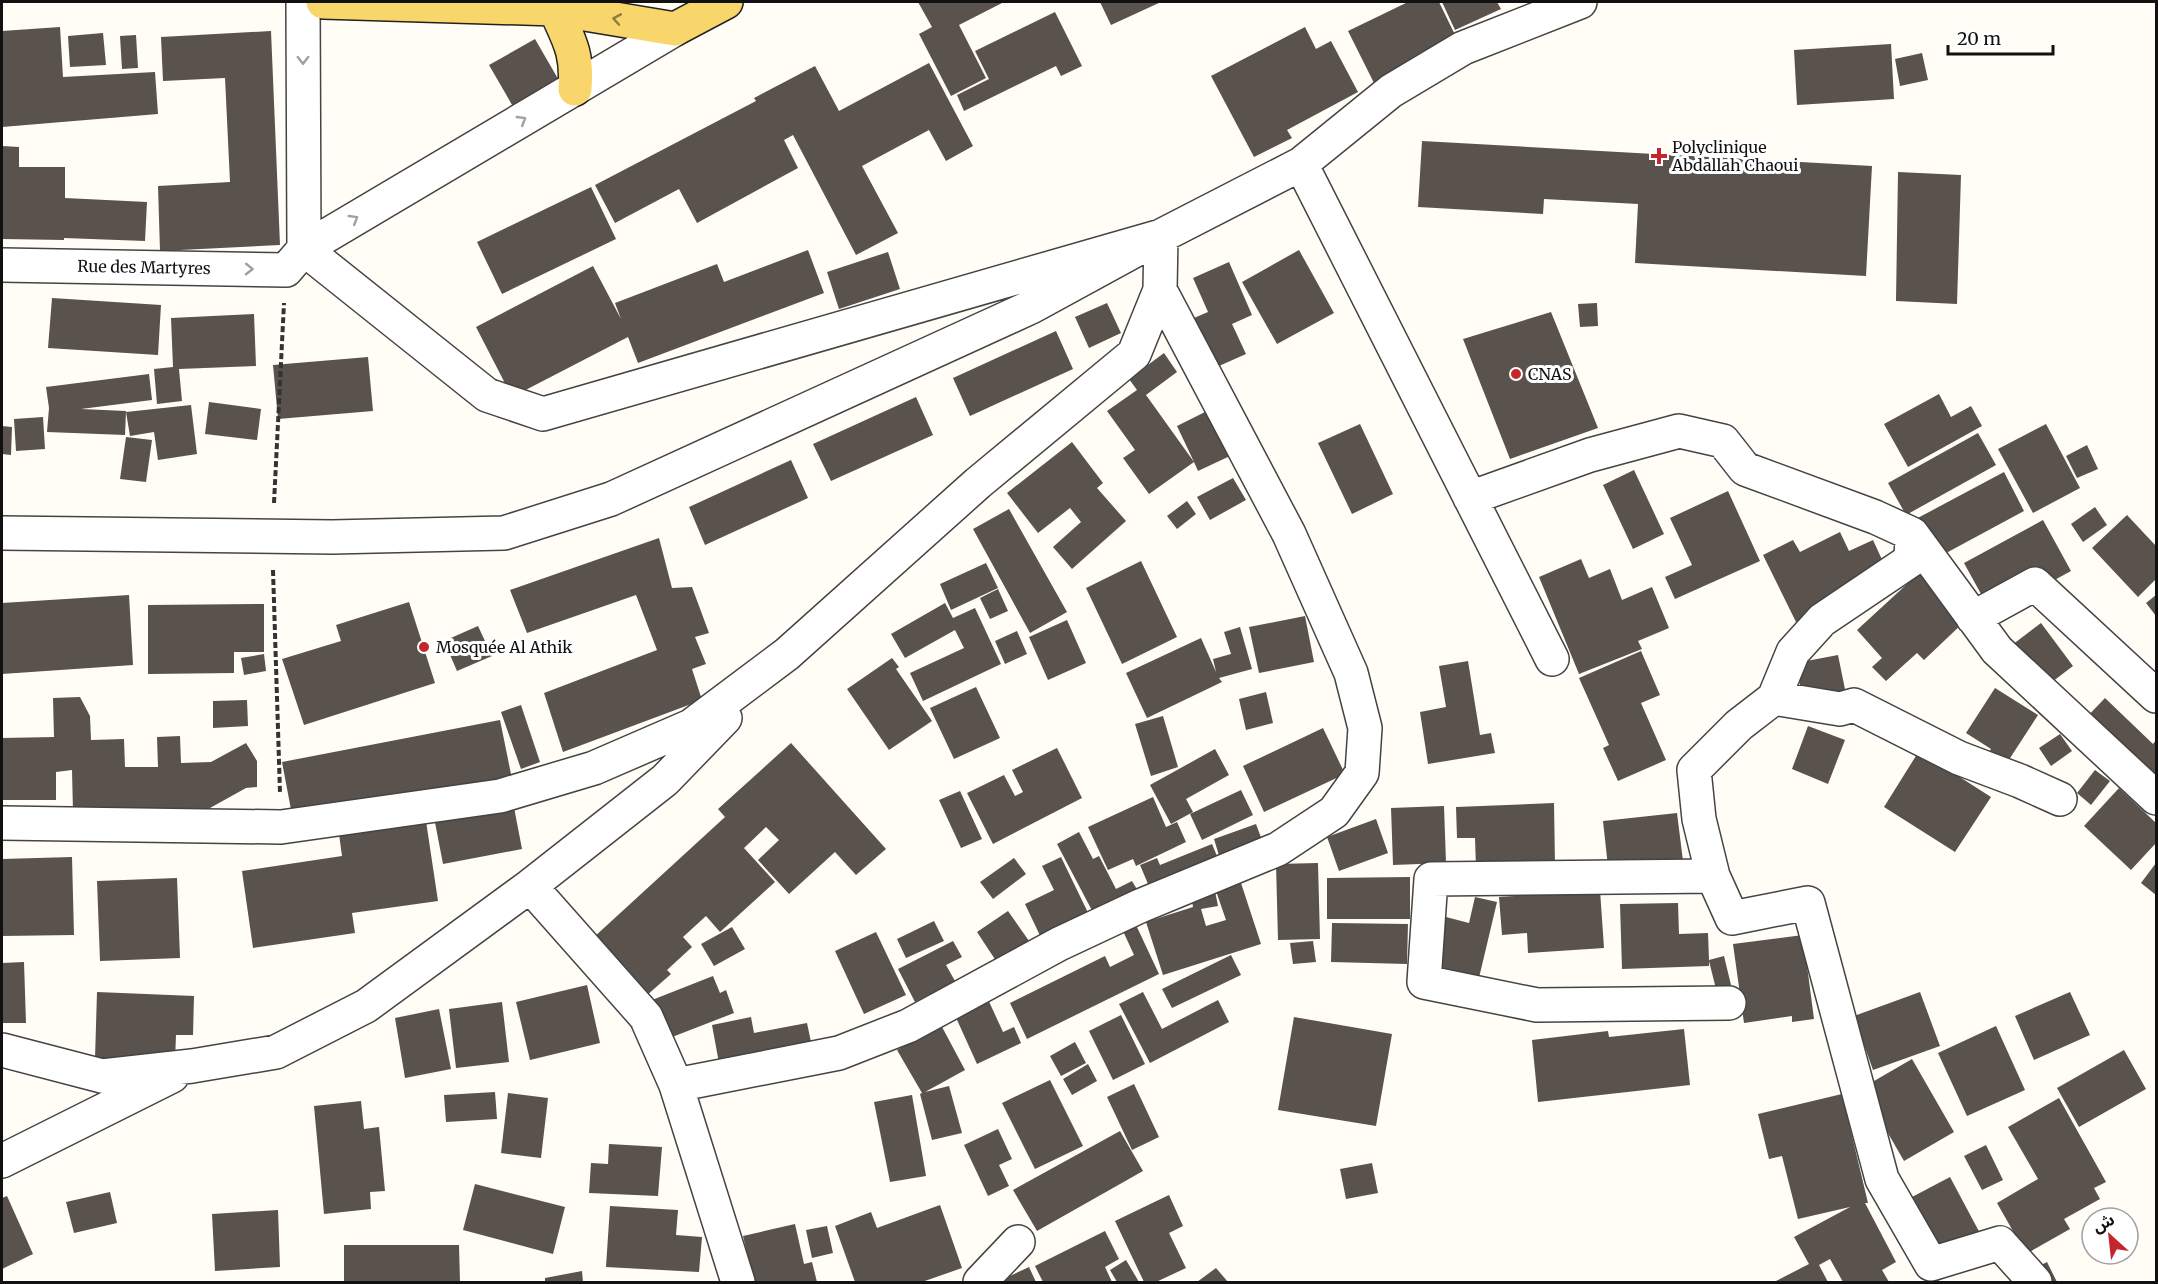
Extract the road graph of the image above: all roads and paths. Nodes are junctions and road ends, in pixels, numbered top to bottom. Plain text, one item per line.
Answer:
1 (303, 2) edge
2 (323, 2) edge
3 (726, 2) edge
4 (1580, 2) edge
5 (555, 9) junction
6 (675, 29) junction
7 (575, 89) junction
8 (1301, 164) junction
9 (1161, 236) junction
10 (295, 259) junction
11 (2, 265) edge
12 (1160, 290) junction
13 (1470, 498) junction
14 (2, 533) edge
15 (1912, 534) junction
16 (1973, 618) junction
17 (787, 654) junction
18 (1552, 659) dead end
19 (2157, 696) edge
20 (1774, 698) junction
21 (2157, 798) edge
22 (2060, 799) dead end
23 (2, 824) edge
24 (1713, 876) junction
25 (530, 886) junction
26 (1729, 1003) dead end
27 (2, 1050) edge
28 (192, 1066) junction
29 (676, 1085) junction
30 (2, 1161) edge
31 (1018, 1242) dead end
32 (738, 1282) edge
33 (980, 1282) edge
34 (2035, 1282) edge

1 -> 10 street
2 - 5 main road
3 - 6 main road
4 - 8 street
6 -> 5 main road
5 - 7 main road
6 - 7 street
10 -> 7 street
8 - 9 street
8 - 13 street
9 - 10 street
9 - 12 street
9 - 14 street
11 -> 10 street, Rue des Martyres
12 - 17 street
12 - 29 street
13 - 15 street
13 - 18 street
15 - 16 street
15 - 20 street
16 - 19 street
16 - 21 street
17 - 23 street
17 - 25 street
20 - 22 street
20 - 24 street
24 - 26 street
24 - 34 street
25 - 28 street
25 - 29 street
27 - 28 street
28 - 30 street
29 - 32 street
31 - 33 street

